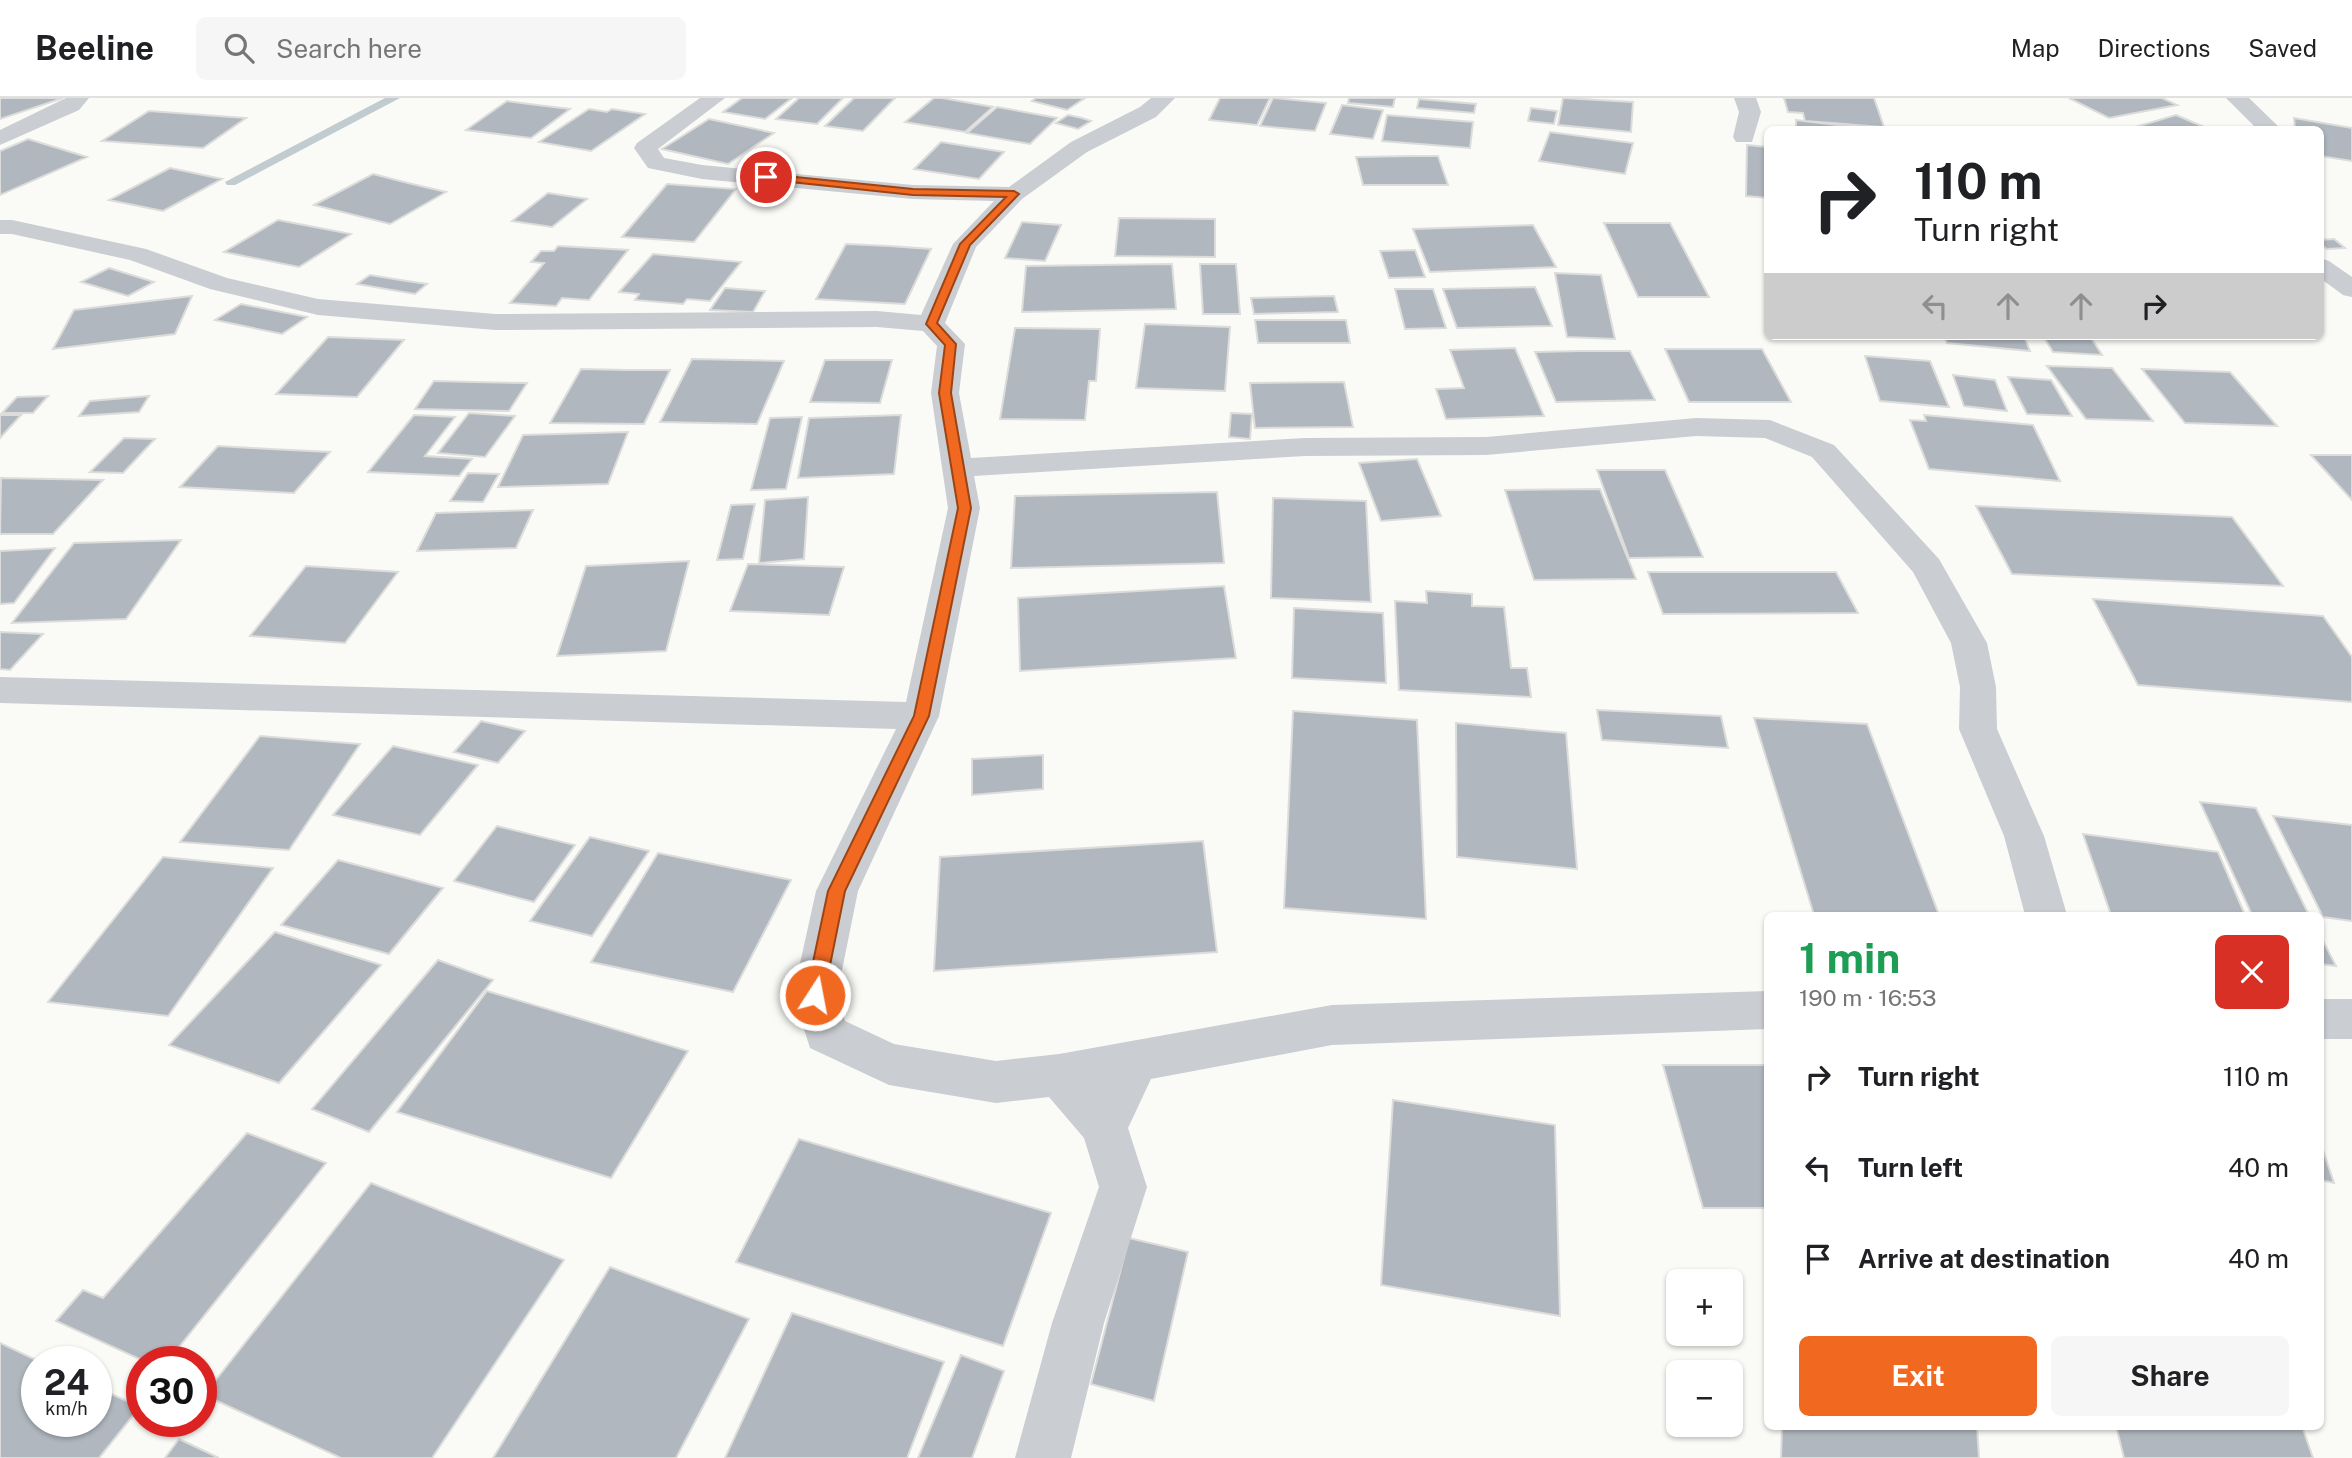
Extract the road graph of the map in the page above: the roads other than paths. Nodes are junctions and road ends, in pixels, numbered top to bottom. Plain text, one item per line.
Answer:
1 (78, 98) edge
2 (714, 98) edge
3 (1164, 98) edge
4 (1745, 98) edge
5 (2237, 98) edge
6 (2267, 126) edge
7 (0, 138) edge
8 (1744, 138) dead end
9 (1014, 194) junction
10 (0, 226) edge
11 (2324, 269) edge
12 (2352, 289) edge
13 (931, 324) junction
14 (957, 468) junction
15 (0, 690) edge
16 (921, 716) junction
17 (2045, 912) edge
18 (1764, 1010) edge
19 (2324, 1019) edge
20 (2352, 1019) edge
21 (1137, 1060) junction
22 (1059, 1075) junction
23 (1104, 1127) junction
24 (1043, 1458) edge

1 - 7 street
2 - 9 street
3 - 9 street
4 - 8 street
5 - 6 street
9 - 13 street
10 - 13 street
11 - 12 street
13 - 14 street
14 - 16 street
14 - 17 street
15 - 16 street
16 - 22 street
18 - 21 street
19 - 20 street
21 - 22 street
21 - 23 street
22 - 23 street
23 - 24 street

